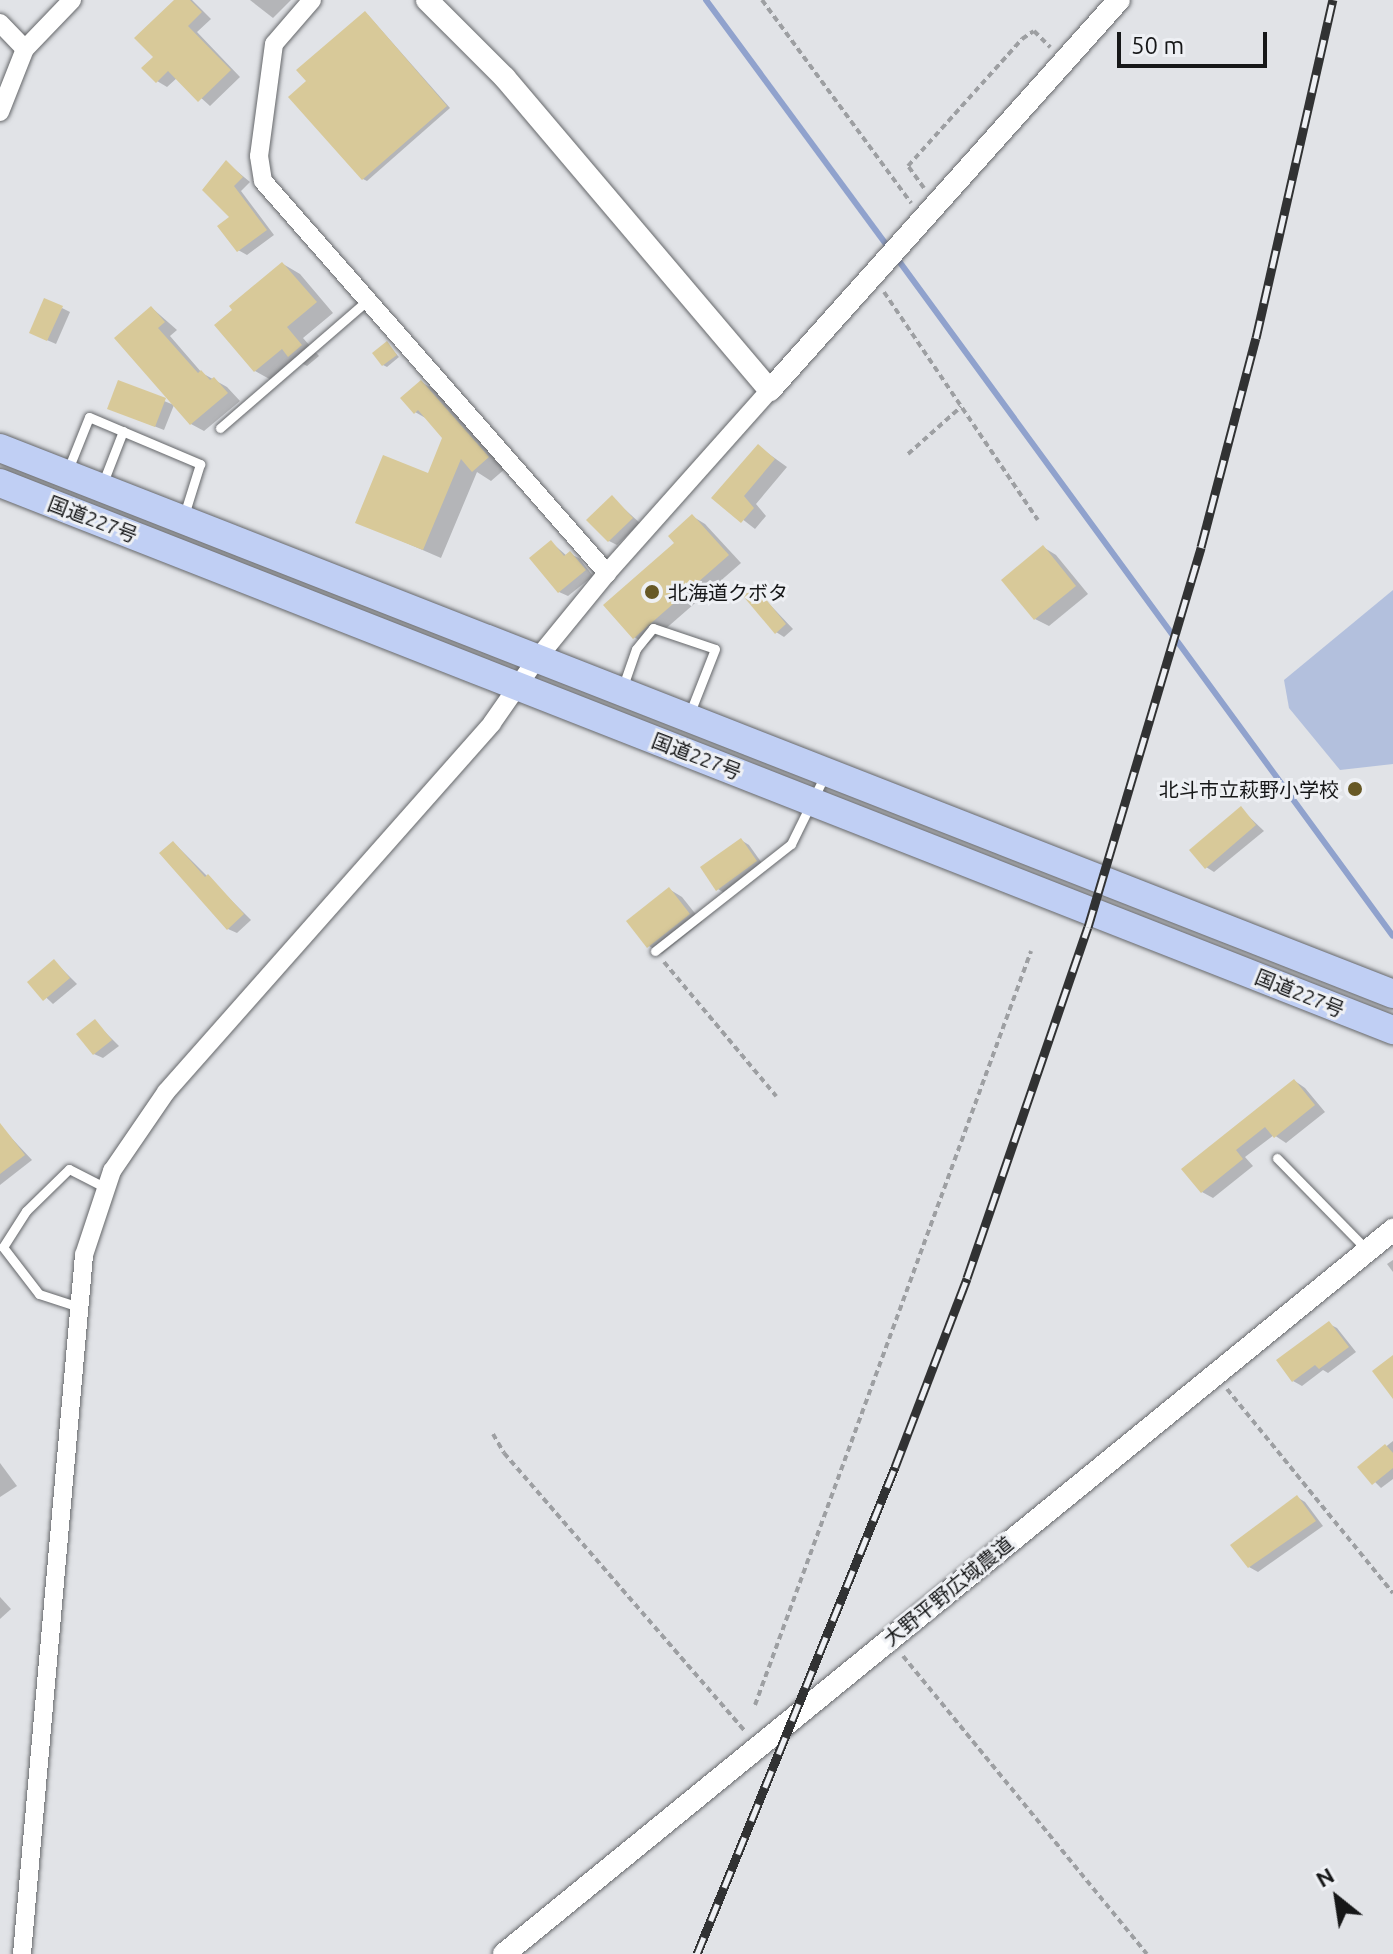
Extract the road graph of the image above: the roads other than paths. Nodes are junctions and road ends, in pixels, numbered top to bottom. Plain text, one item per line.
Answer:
1 (72, 0) edge
2 (312, 0) edge
3 (427, 0) edge
4 (1119, 0) edge
5 (0, 23) edge
6 (25, 49) junction
7 (0, 112) edge
8 (368, 300) junction
9 (770, 390) junction
10 (220, 428) dead end
11 (123, 431) junction
12 (5, 468) edge
13 (66, 474) junction
14 (101, 489) junction
15 (181, 522) junction
16 (607, 573) junction
17 (536, 660) junction
18 (518, 685) junction
19 (620, 693) junction
20 (688, 718) junction
21 (826, 772) junction
22 (812, 801) junction
23 (655, 951) road end
24 (1393, 994) edge
25 (1393, 1030) edge
26 (1277, 1158) dead end
27 (104, 1187) junction
28 (1393, 1230) edge
29 (1368, 1251) junction
30 (79, 1307) junction
31 (22, 1954) edge
32 (504, 1954) edge

1 - 6 street
2 - 8 street
3 - 9 street
4 - 9 street
5 - 6 street
6 - 7 street
8 - 10 lane
8 - 16 street
9 - 16 street
11 - 13 lane
11 - 14 lane
11 - 15 lane
12 - 13 highway, 国道227号
12 - 18 highway, 国道227号
13 - 14 highway, 国道227号
14 - 15 highway, 国道227号
15 - 17 highway, 国道227号
16 - 17 street
17 - 18 street
17 - 19 highway, 国道227号
18 - 22 highway, 国道227号
18 - 27 street
19 - 20 highway, 国道227号
19 - 20 lane
20 - 21 highway, 国道227号
21 - 22 lane
21 - 24 highway, 国道227号
22 - 23 lane
22 - 25 highway, 国道227号
26 - 29 lane
27 - 30 street
27 - 30 lane
28 - 29 street, 大野平野広域農道
29 - 32 street, 大野平野広域農道
30 - 31 street

